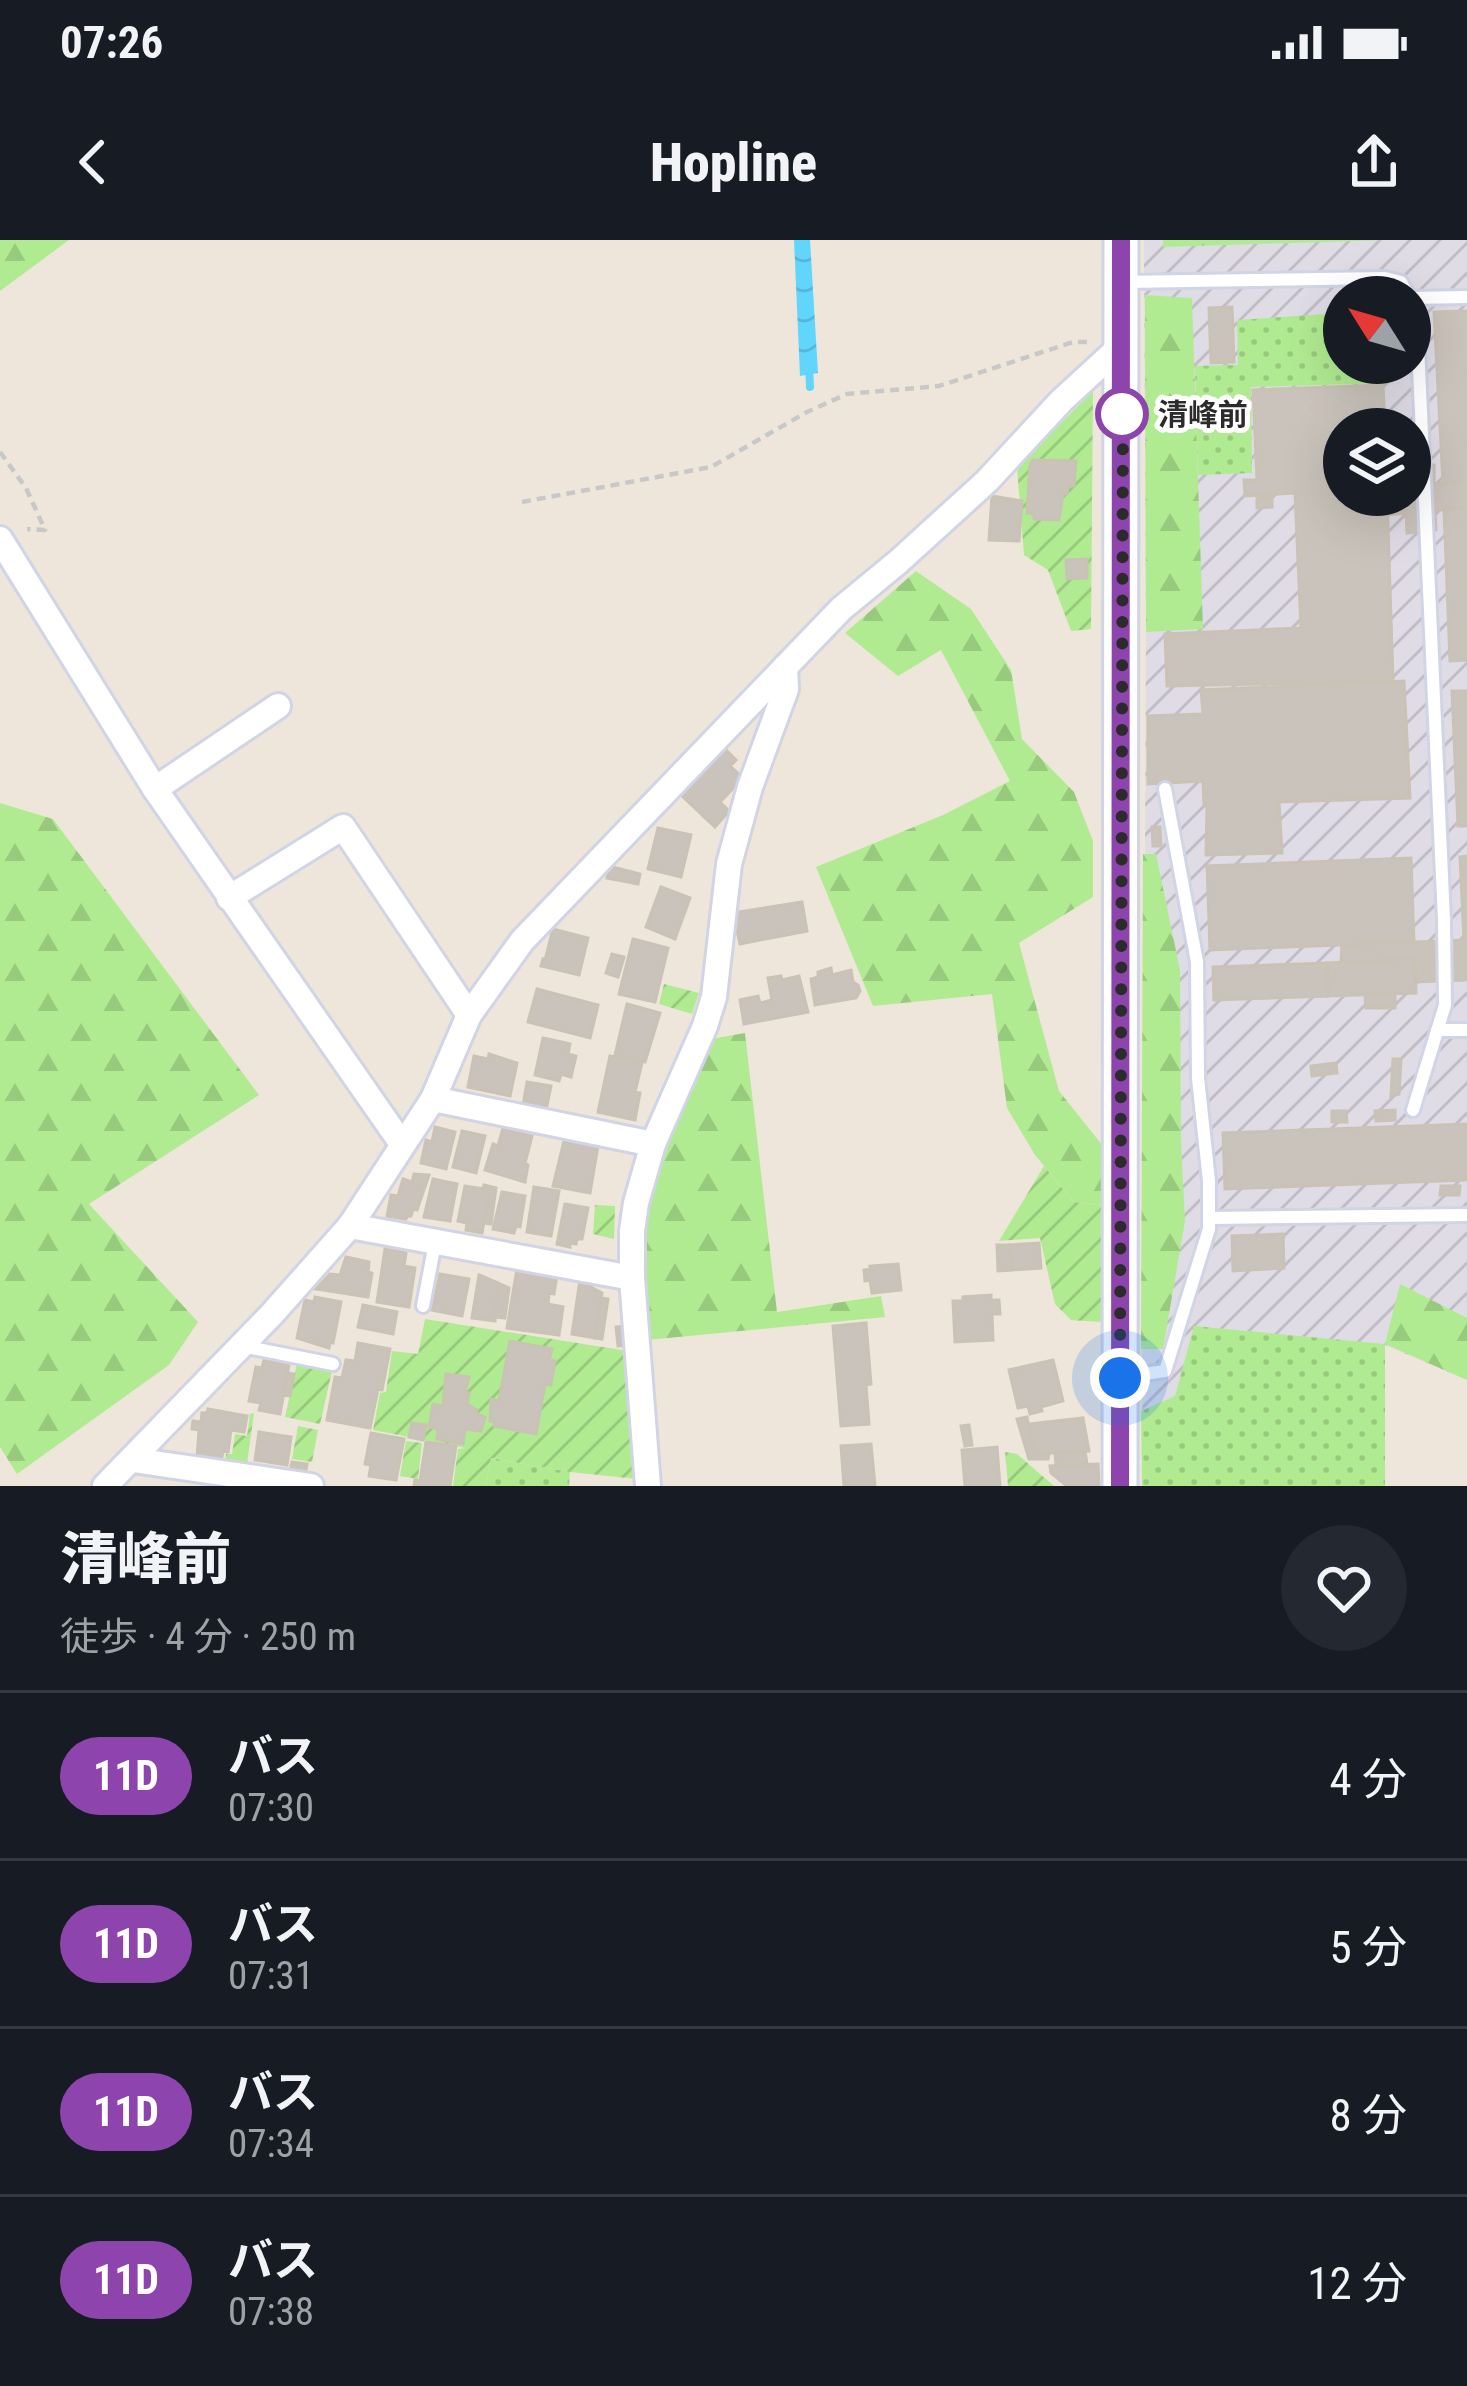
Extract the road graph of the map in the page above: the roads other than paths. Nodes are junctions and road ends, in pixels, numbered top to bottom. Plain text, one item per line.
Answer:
1 (1121, 240) edge
2 (1323, 279) edge
3 (1122, 282) junction
4 (1467, 297) edge
5 (1431, 298) edge
6 (1123, 344) junction
7 (1420, 384) edge
8 (11, 534) edge
9 (785, 667) junction
10 (278, 706) dead end
11 (155, 789) junction
12 (1165, 789) dead end
13 (229, 898) junction
14 (469, 1015) junction
15 (1437, 1030) junction
16 (1467, 1030) edge
17 (433, 1099) junction
18 (1413, 1110) dead end
19 (402, 1144) junction
20 (653, 1144) junction
21 (1467, 1215) edge
22 (1209, 1219) junction
23 (350, 1226) junction
24 (435, 1241) junction
25 (632, 1278) junction
26 (423, 1306) dead end
27 (242, 1346) junction
28 (333, 1364) dead end
29 (1120, 1378) junction
30 (133, 1460) junction
31 (105, 1486) edge
32 (310, 1486) edge
33 (648, 1486) edge
34 (1120, 1486) edge

1 - 3 main road
2 - 3 lane
3 - 6 main road
4 - 5 lane
6 - 9 street
6 - 29 main road
7 - 15 lane
8 - 11 street
9 - 14 street
9 - 20 street
10 - 11 street
11 - 13 street
12 - 22 lane
13 - 14 street
13 - 19 street
14 - 17 street
15 - 16 lane
15 - 18 lane
17 - 19 street
17 - 20 street
19 - 23 street
20 - 25 street
21 - 22 lane
22 - 29 lane
23 - 24 street
23 - 27 street
24 - 25 street
24 - 26 lane
25 - 33 street
27 - 28 lane
27 - 30 street
29 - 34 main road
30 - 31 street
30 - 32 street

